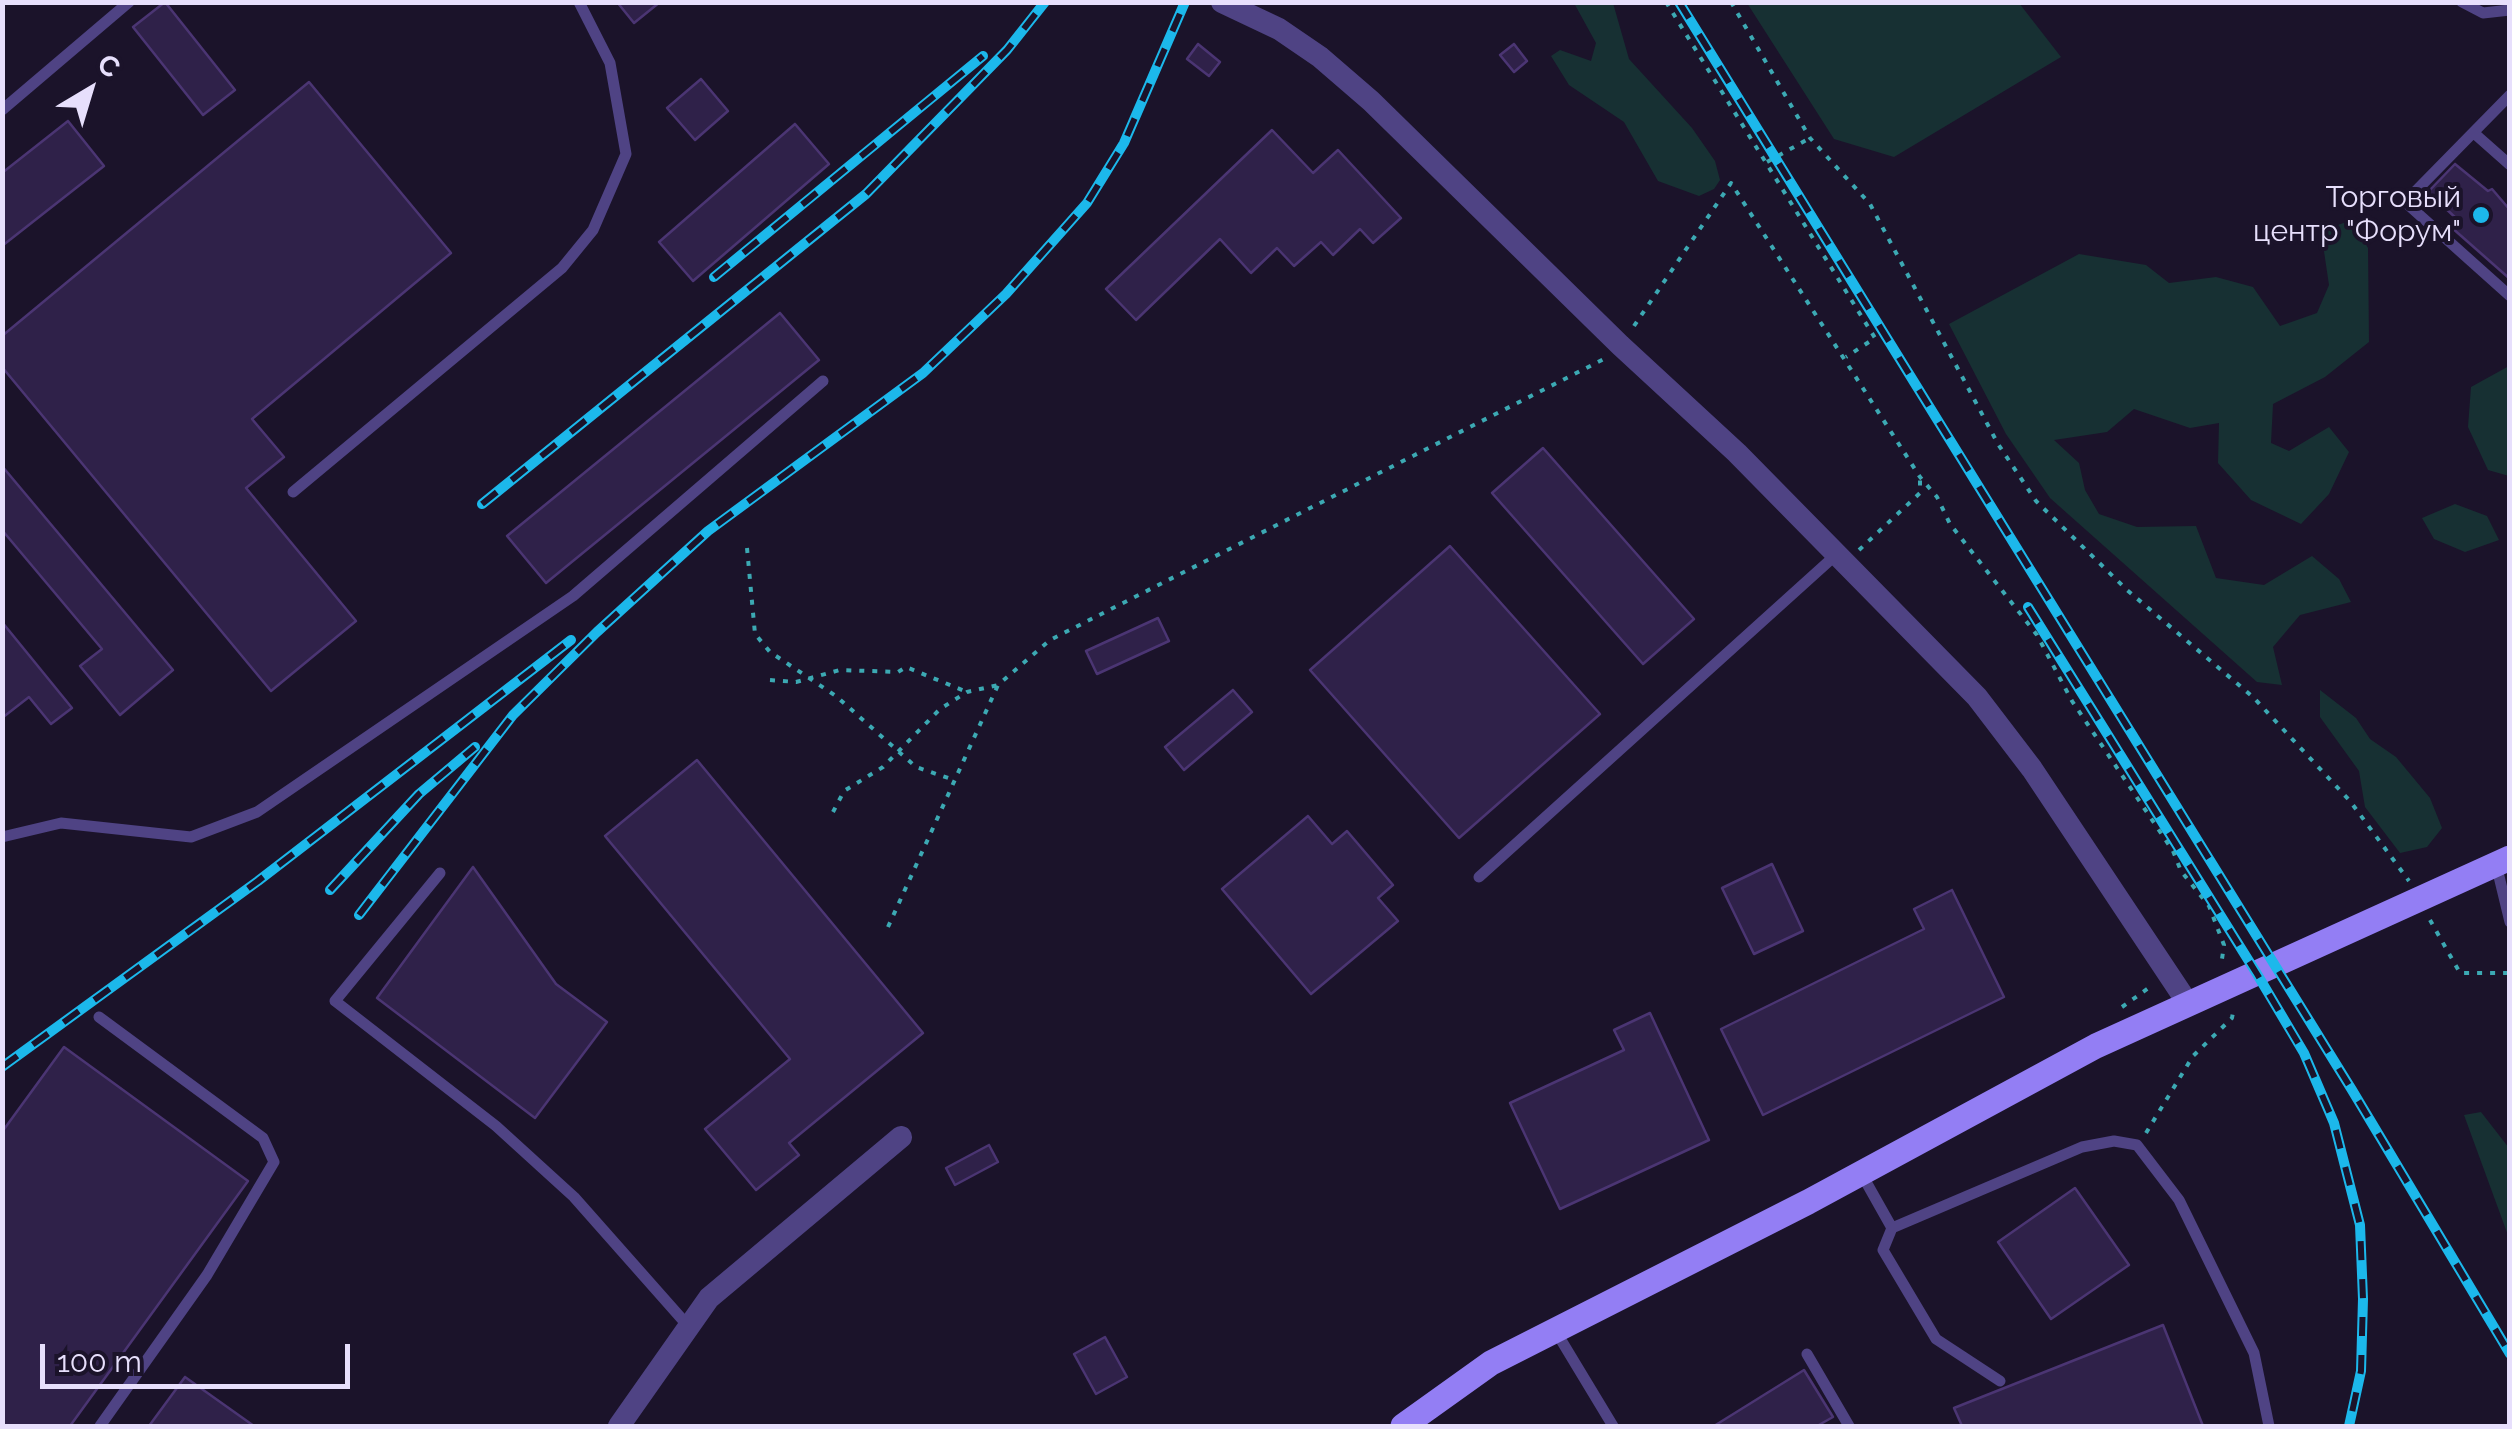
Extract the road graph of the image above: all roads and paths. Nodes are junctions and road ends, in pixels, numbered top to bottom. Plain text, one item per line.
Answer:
1 (129, 2) edge
2 (579, 2) edge
3 (1222, 2) edge
4 (1666, 2) edge
5 (1731, 2) edge
6 (2462, 2) edge
7 (2510, 10) edge
8 (2510, 94) edge
9 (2, 110) edge
10 (2474, 134) junction
11 (1810, 138) junction
12 (1767, 162) junction
13 (2510, 164) edge
14 (2510, 296) edge
15 (1620, 345) junction
16 (1846, 357) junction
17 (822, 381) dead end
18 (1920, 477) junction
19 (293, 492) dead end
20 (747, 548) dead end
21 (1847, 553) junction
22 (770, 680) dead end
23 (808, 680) junction
24 (998, 684) junction
25 (967, 692) junction
26 (899, 748) junction
27 (954, 780) junction
28 (833, 812) dead end
29 (2, 837) edge
30 (2503, 861) edge
31 (440, 873) dead end
32 (1479, 877) dead end
33 (2410, 882) dead end
34 (2428, 916) dead end
35 (2510, 922) edge
36 (888, 927) dead end
37 (2510, 973) edge
38 (2152, 984) dead end
39 (2228, 985) junction
40 (2187, 1002) junction
41 (2114, 1011) dead end
42 (99, 1017) dead end
43 (901, 1137) dead end
44 (2137, 1144) junction
45 (1862, 1173) junction
46 (1892, 1228) junction
47 (689, 1326) junction
48 (1555, 1330) junction
49 (1806, 1354) dead end
50 (2000, 1381) dead end
51 (1843, 1425) edge
52 (100, 1426) edge
53 (618, 1426) edge
54 (1403, 1426) edge
55 (1613, 1426) edge
56 (2269, 1426) edge

1 - 9 lane
2 - 19 lane
3 - 15 street
4 - 12 path
5 - 11 path
6 - 7 lane
8 - 10 lane
10 - 13 lane
10 - 14 lane
11 - 12 path
11 - 33 path
12 - 16 path
15 - 16 path
15 - 21 street
15 - 24 path
16 - 18 path
17 - 29 lane
18 - 21 path
18 - 39 path
20 - 23 path
21 - 32 lane
21 - 40 street
22 - 23 path
23 - 25 path
23 - 26 path
24 - 25 path
24 - 27 path
25 - 26 path
26 - 27 path
26 - 28 path
27 - 36 path
30 - 35 lane
30 - 39 street
31 - 47 lane
34 - 37 path
38 - 41 path
39 - 40 street
39 - 44 path
40 - 45 street
42 - 52 lane
43 - 47 street
44 - 46 lane
44 - 56 lane
45 - 46 lane
45 - 48 street
46 - 50 lane
47 - 53 street
48 - 54 street
48 - 55 lane
49 - 51 lane

